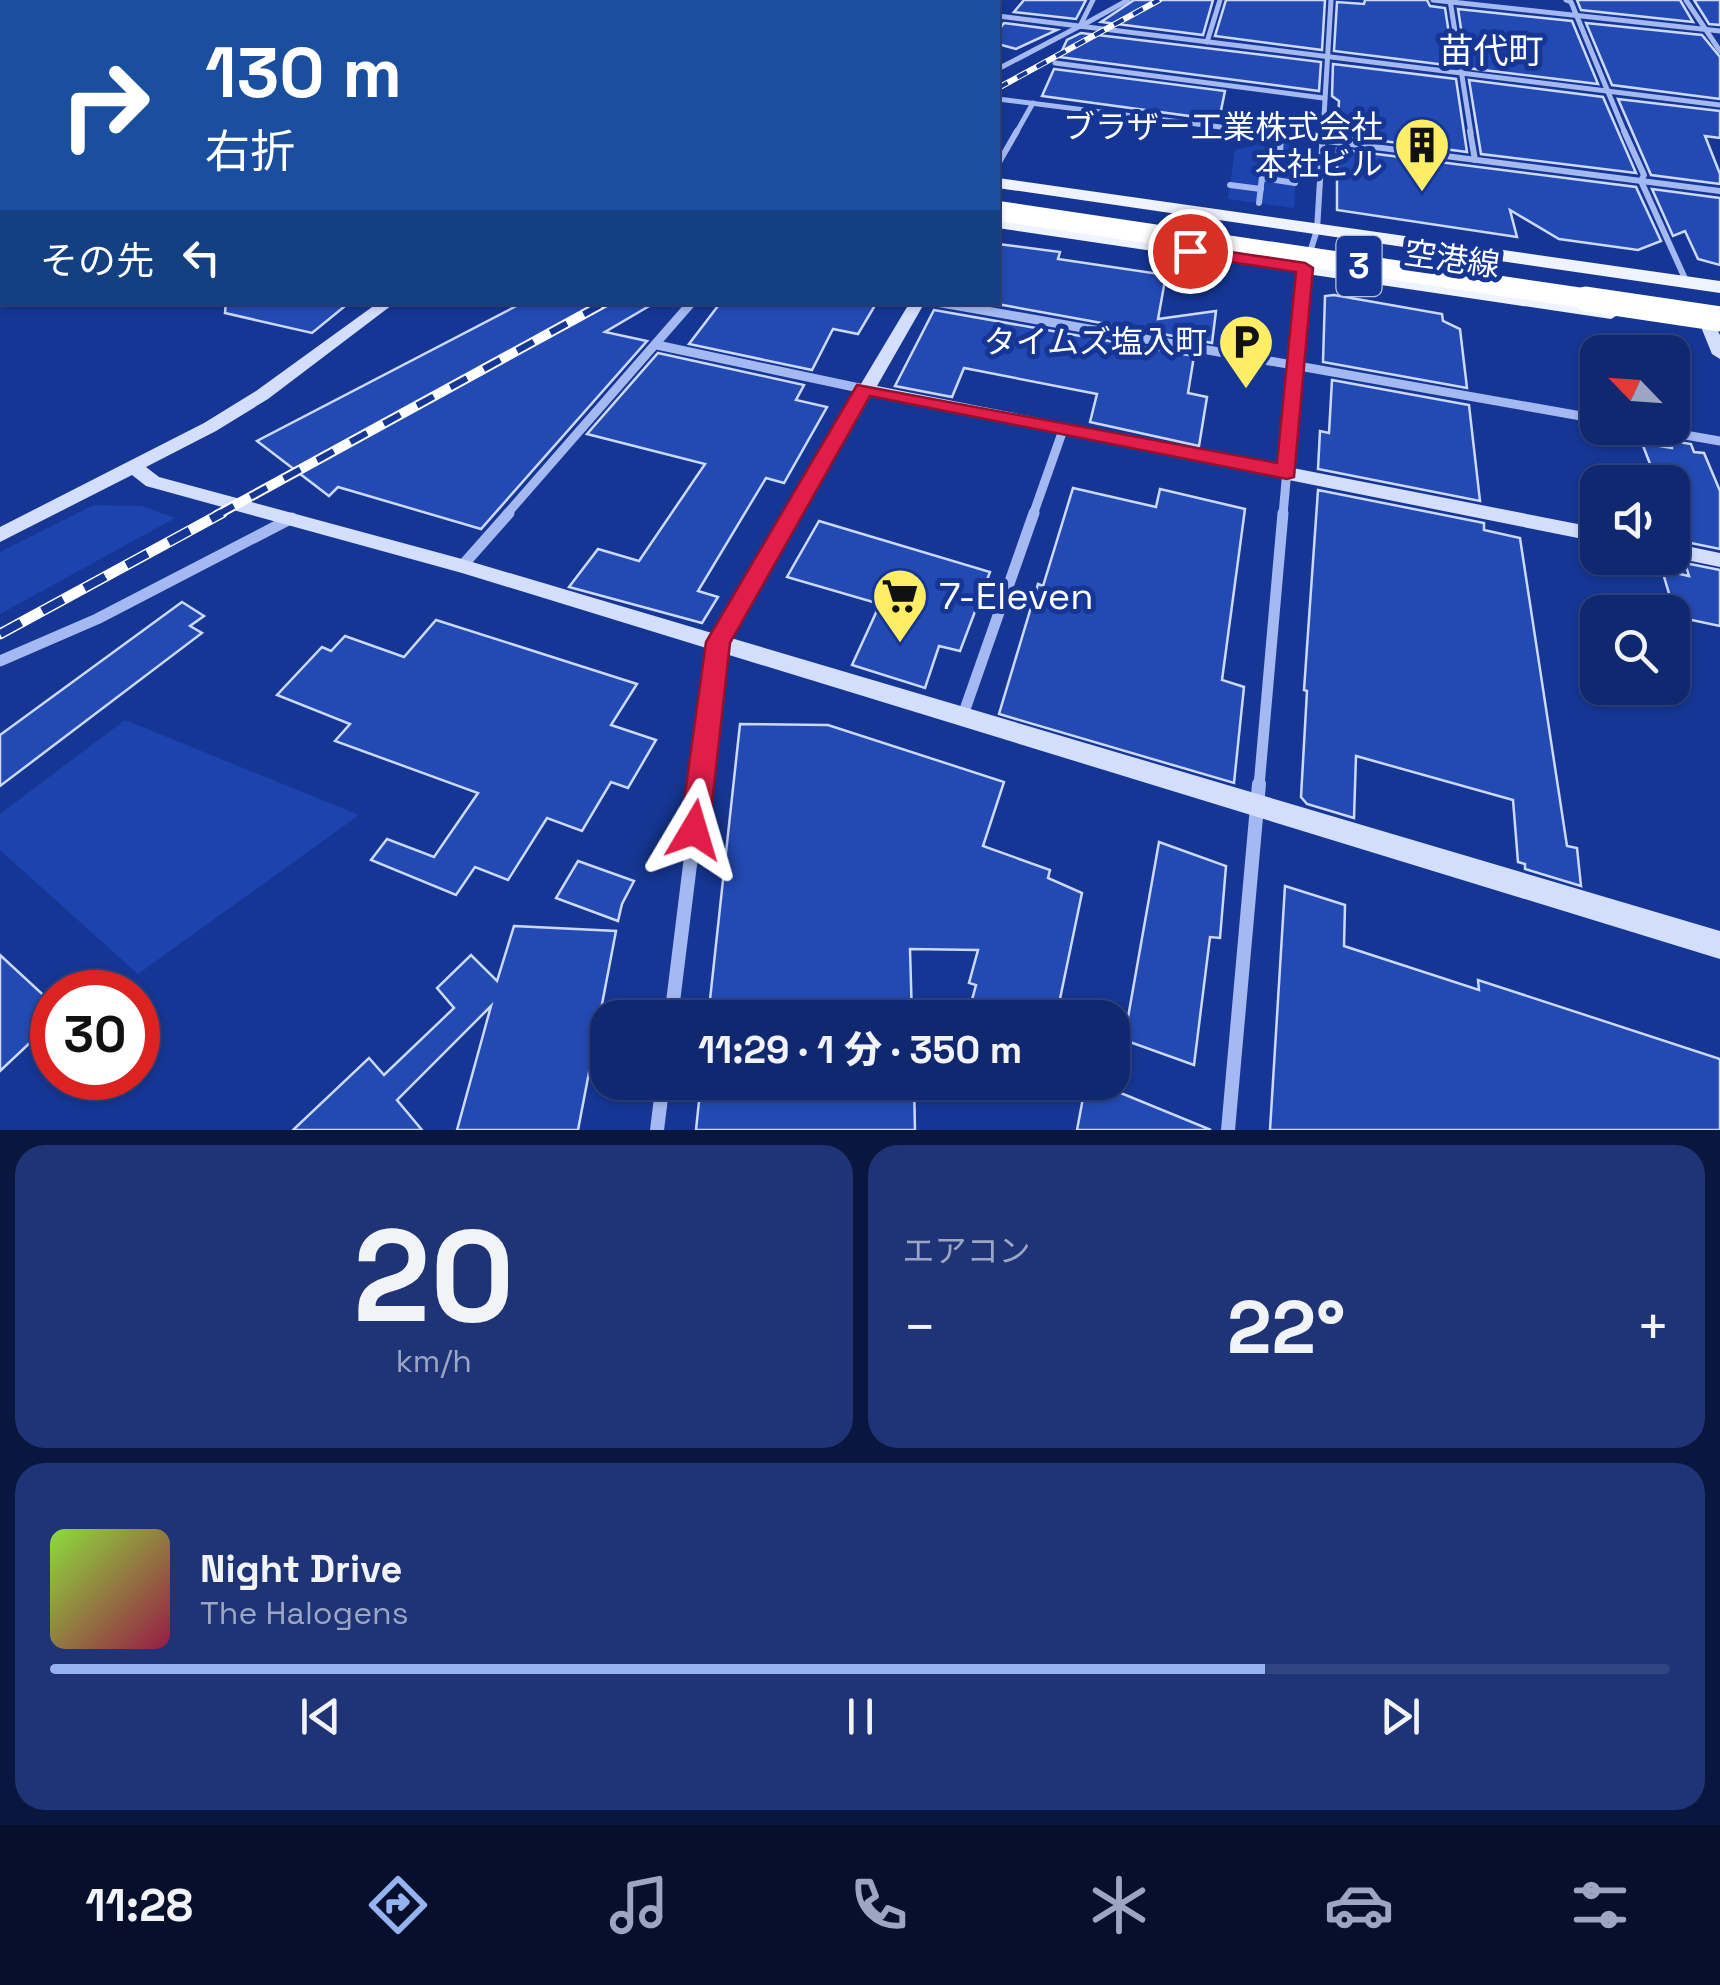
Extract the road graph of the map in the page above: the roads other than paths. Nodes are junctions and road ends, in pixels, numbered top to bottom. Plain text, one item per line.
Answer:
1 (1094, 0) edge
2 (1128, 0) edge
3 (1220, 0) edge
4 (1332, 0) edge
5 (1434, 0) edge
6 (1566, 0) edge
7 (1686, 0) edge
8 (1450, 1) edge
9 (1000, 16) edge
10 (1578, 17) junction
11 (1080, 26) junction
12 (1706, 30) junction
13 (1720, 31) edge
14 (1207, 42) junction
15 (1720, 51) edge
16 (1327, 56) junction
17 (1055, 63) dead end
18 (1000, 69) edge
19 (1462, 74) junction
20 (1605, 90) junction
21 (1323, 98) junction
22 (1000, 99) edge
23 (1034, 103) junction
24 (1720, 105) edge
25 (1281, 138) dead end
26 (1321, 141) junction
27 (1476, 160) junction
28 (1000, 161) edge
29 (1262, 178) junction
30 (1296, 182) dead end
31 (1641, 182) junction
32 (1000, 183) edge
33 (1230, 185) dead end
34 (1260, 189) junction
35 (1720, 191) edge
36 (1000, 198) edge
37 (1259, 203) dead end
38 (1000, 211) edge
39 (1000, 222) edge
40 (1317, 230) junction
41 (1305, 268) junction
42 (1687, 283) junction
43 (1720, 288) edge
44 (386, 305) edge
45 (690, 305) edge
46 (916, 305) edge
47 (953, 305) edge
48 (1720, 305) edge
49 (1716, 325) edge
50 (657, 345) junction
51 (1720, 354) edge
52 (1296, 366) junction
53 (864, 390) junction
54 (1580, 416) edge
55 (1062, 430) junction
56 (1690, 436) edge
57 (1720, 441) edge
58 (135, 468) junction
59 (1287, 472) junction
60 (292, 518) junction
61 (1580, 531) edge
62 (0, 535) edge
63 (1690, 554) edge
64 (1720, 560) edge
65 (462, 566) junction
66 (718, 642) junction
67 (0, 661) edge
68 (963, 715) junction
69 (1258, 804) junction
70 (1720, 945) edge
71 (673, 1000) edge
72 (661, 1100) edge
73 (657, 1130) edge
74 (1228, 1130) edge

1 - 11 street
2 - 11 street
3 - 14 street
4 - 16 street
5 - 8 street
6 - 10 street
7 - 12 street
8 - 10 street
8 - 19 street
9 - 11 street
10 - 12 street
10 - 20 street
11 - 14 street
11 - 18 street
12 - 13 street
12 - 15 street
14 - 16 street
16 - 19 street
16 - 21 street
17 - 21 street
19 - 20 street
19 - 27 street
20 - 24 street
20 - 31 street
21 - 26 street
22 - 23 street
23 - 26 street
23 - 28 street
25 - 29 street
26 - 27 street
26 - 40 street
27 - 31 street
29 - 30 street
29 - 34 street
31 - 35 street
31 - 42 street
32 - 40 main road, 空港線
33 - 34 street
34 - 37 street
36 - 48 highway, 3
38 - 49 highway, 3, bridge
39 - 41 main road, 空港線
40 - 41 street
40 - 42 main road, 空港線
41 - 49 main road, 空港線
41 - 52 street
42 - 43 main road, 空港線
44 - 58 street
45 - 50 street
46 - 53 street
47 - 52 street
49 - 51 street
50 - 53 street
50 - 65 street
52 - 54 street
52 - 59 street
53 - 55 street
53 - 66 street
55 - 59 street
55 - 68 street
56 - 57 street
58 - 60 street
58 - 62 street
59 - 61 street
59 - 69 street
60 - 65 street
60 - 67 street
63 - 64 street
65 - 66 street
66 - 68 street
66 - 71 street
68 - 69 street
69 - 70 street
69 - 74 street
72 - 73 street

